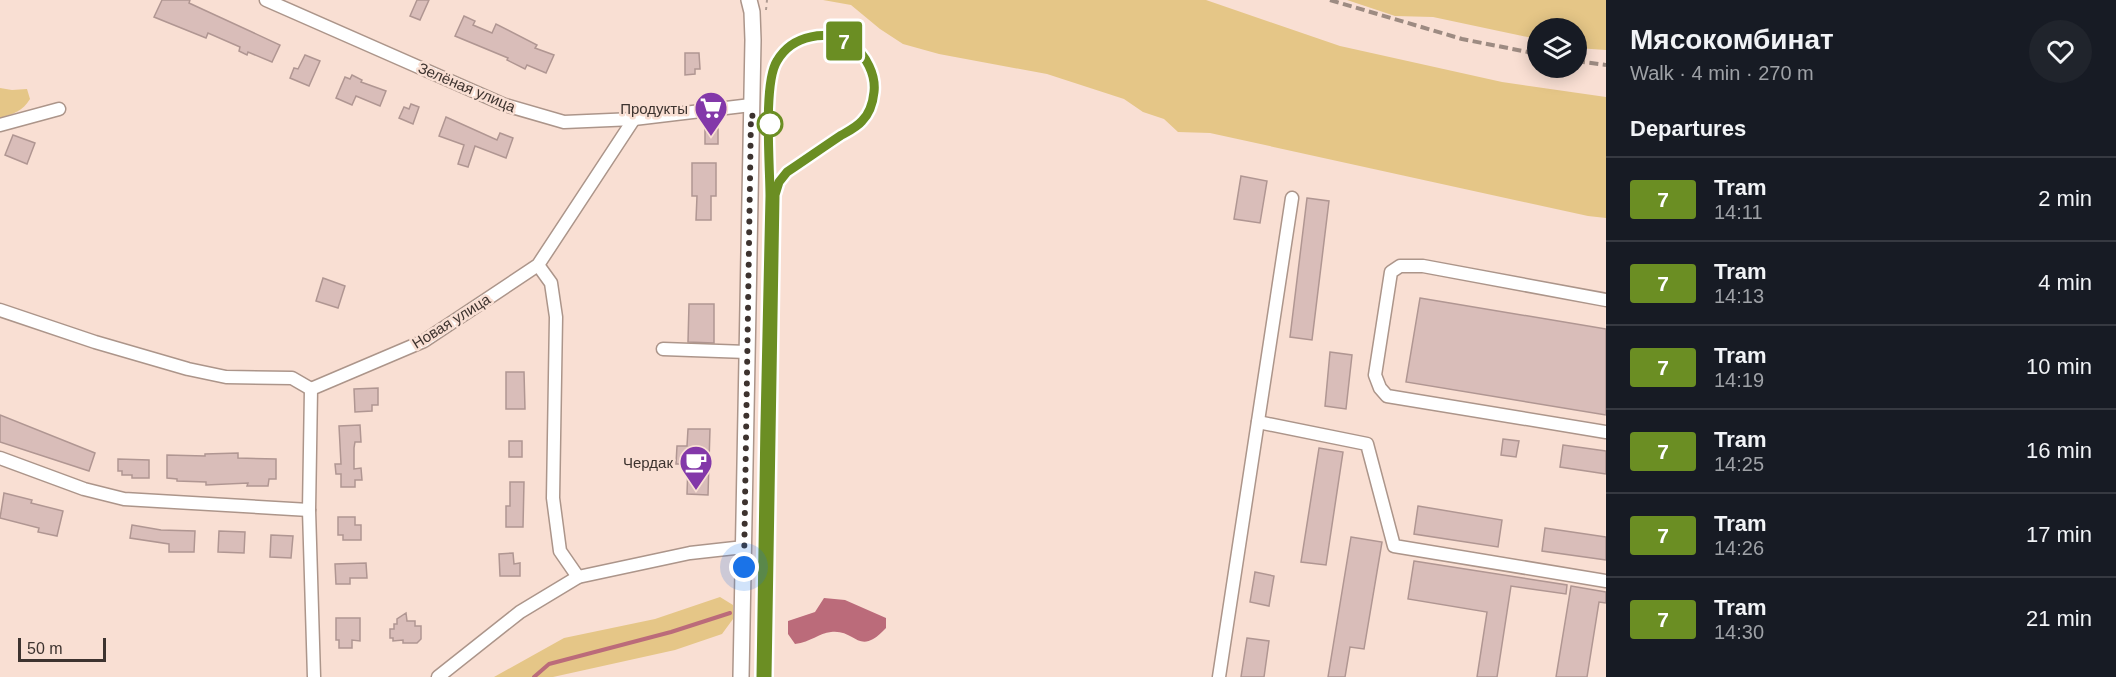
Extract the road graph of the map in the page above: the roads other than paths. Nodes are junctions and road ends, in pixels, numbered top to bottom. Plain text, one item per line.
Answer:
1 (266, 0) edge
2 (749, 0) edge
3 (751, 105) junction
4 (58, 109) dead end
5 (634, 119) junction
6 (0, 125) edge
7 (1293, 198) dead end
8 (537, 265) junction
9 (1606, 300) edge
10 (0, 310) edge
11 (663, 349) dead end
12 (747, 352) junction
13 (311, 389) junction
14 (1258, 422) junction
15 (1606, 432) edge
16 (0, 458) edge
17 (309, 510) junction
18 (744, 547) junction
19 (578, 577) junction
20 (1606, 581) edge
21 (314, 677) edge
22 (438, 677) edge
23 (741, 677) edge
24 (1219, 677) edge

1 - 5 street, Зелёная улица
2 - 3 main road
3 - 5 street, Зелёная улица
3 - 12 main road
4 - 6 street
5 - 8 street, Новая улица
7 - 14 street
8 - 13 street, Новая улица
8 - 19 street
9 - 15 street
10 - 13 street
11 - 12 street
12 - 18 main road
13 - 17 street
14 - 20 street
14 - 24 street
16 - 17 street
17 - 21 street
18 - 19 street
18 - 23 main road
19 - 22 street

